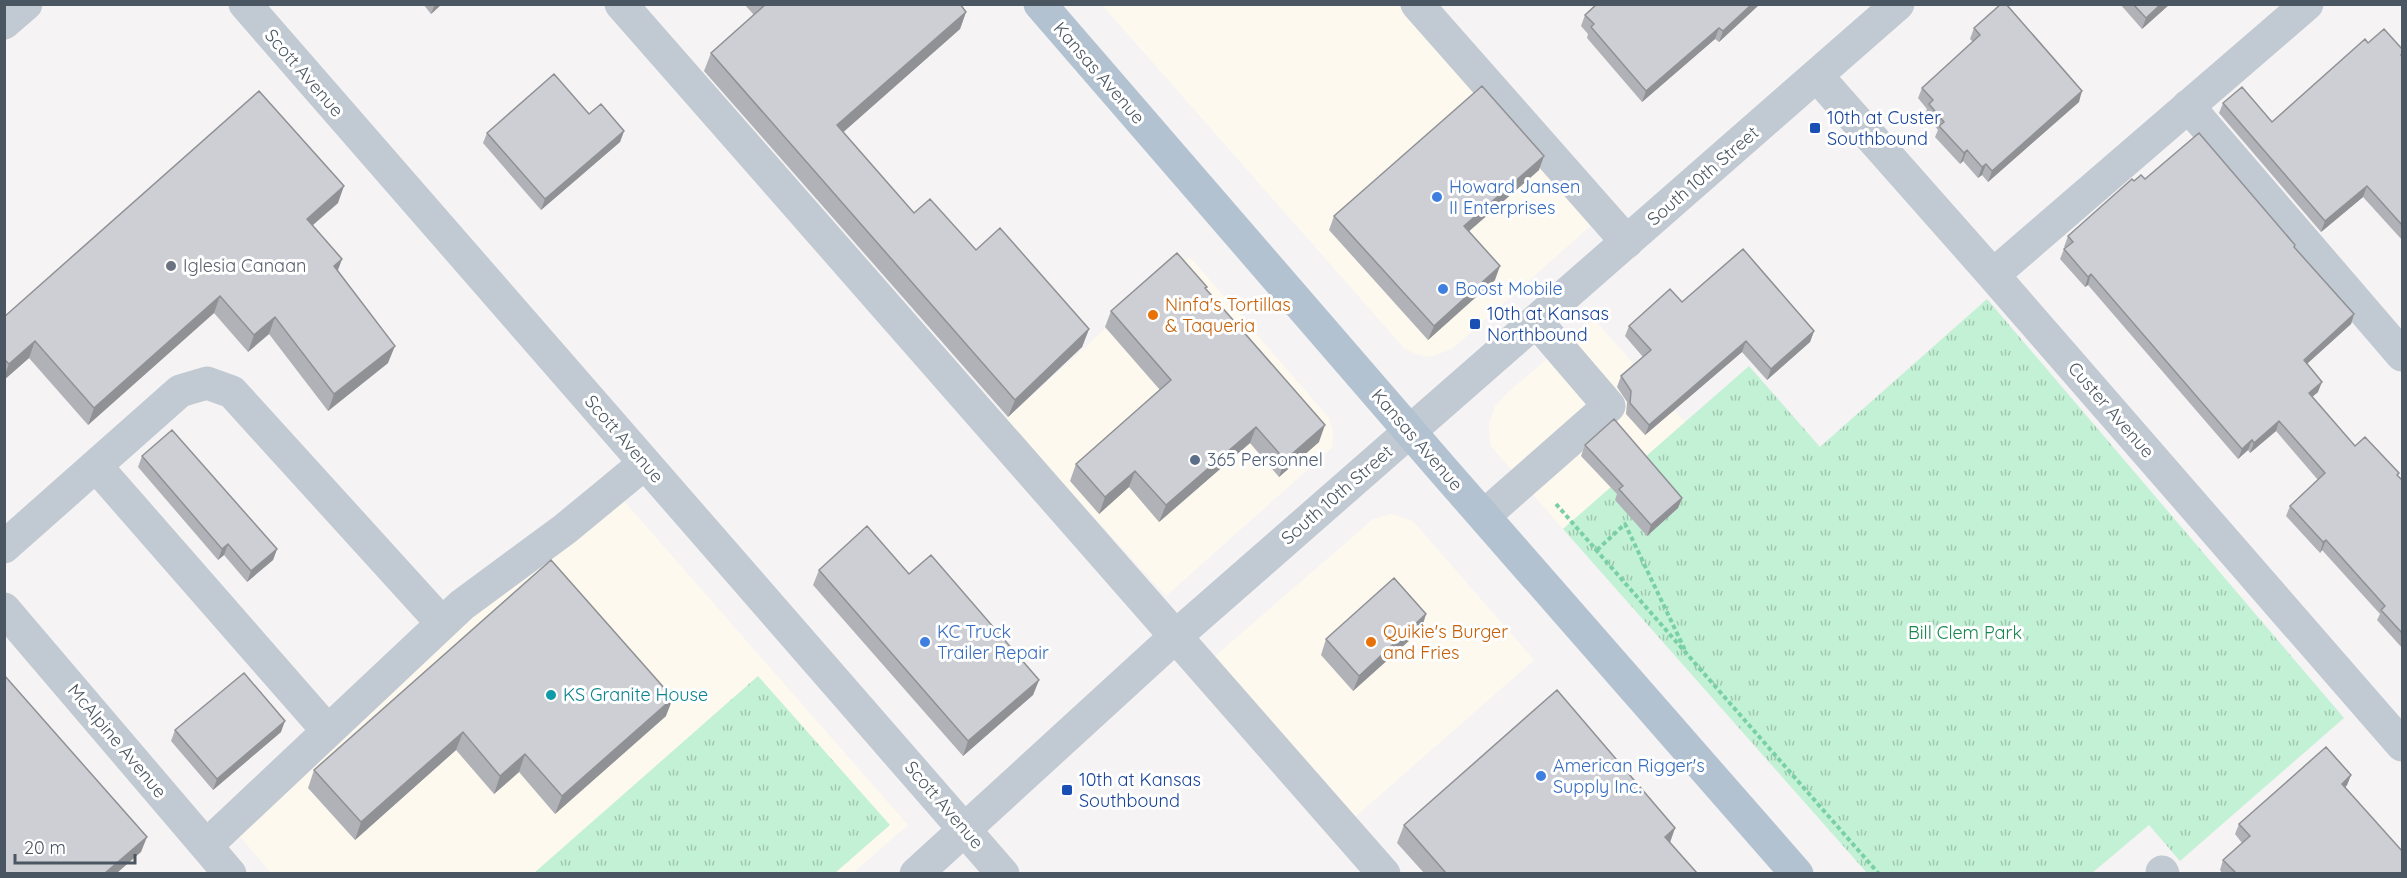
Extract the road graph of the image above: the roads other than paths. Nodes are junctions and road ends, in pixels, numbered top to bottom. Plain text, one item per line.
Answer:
1 (26, 4) edge
2 (245, 4) edge
3 (621, 4) edge
4 (1040, 4) edge
5 (1898, 4) edge
6 (2307, 4) edge
7 (1424, 7) edge
8 (4, 23) edge
9 (1818, 76) junction
10 (2188, 106) junction
11 (1627, 242) junction
12 (1993, 274) junction
13 (1536, 321) junction
14 (2403, 354) edge
15 (1410, 432) junction
16 (645, 463) junction
17 (96, 466) junction
18 (1484, 516) junction
19 (4, 547) edge
20 (7, 615) edge
21 (442, 623) junction
22 (1176, 636) junction
23 (327, 730) junction
24 (2403, 745) edge
25 (965, 830) junction
26 (206, 846) junction
27 (230, 873) edge
28 (916, 873) edge
29 (1003, 873) edge
30 (1384, 873) edge
31 (1797, 873) edge

1 - 8 street
2 - 16 street, Scott Avenue
3 - 22 street
4 - 15 main road, Kansas Avenue
5 - 9 street, South 10th Street
6 - 10 street
7 - 11 street
9 - 11 street, South 10th Street
9 - 12 street, Custer Avenue
10 - 12 street
10 - 14 street
11 - 13 street, South 10th Street
12 - 24 street, Custer Avenue
13 - 15 street, South 10th Street
13 - 18 street
15 - 18 main road, Kansas Avenue
15 - 22 street, South 10th Street
16 - 21 street
16 - 25 street, Scott Avenue
17 - 19 street
17 - 21 street
17 - 23 street
18 - 31 main road, Kansas Avenue
20 - 26 street, McAlpine Avenue
21 - 23 street
22 - 25 street, South 10th Street
22 - 30 street
23 - 26 street
25 - 28 street, South 10th Street
25 - 29 street, Scott Avenue
26 - 27 street, McAlpine Avenue

